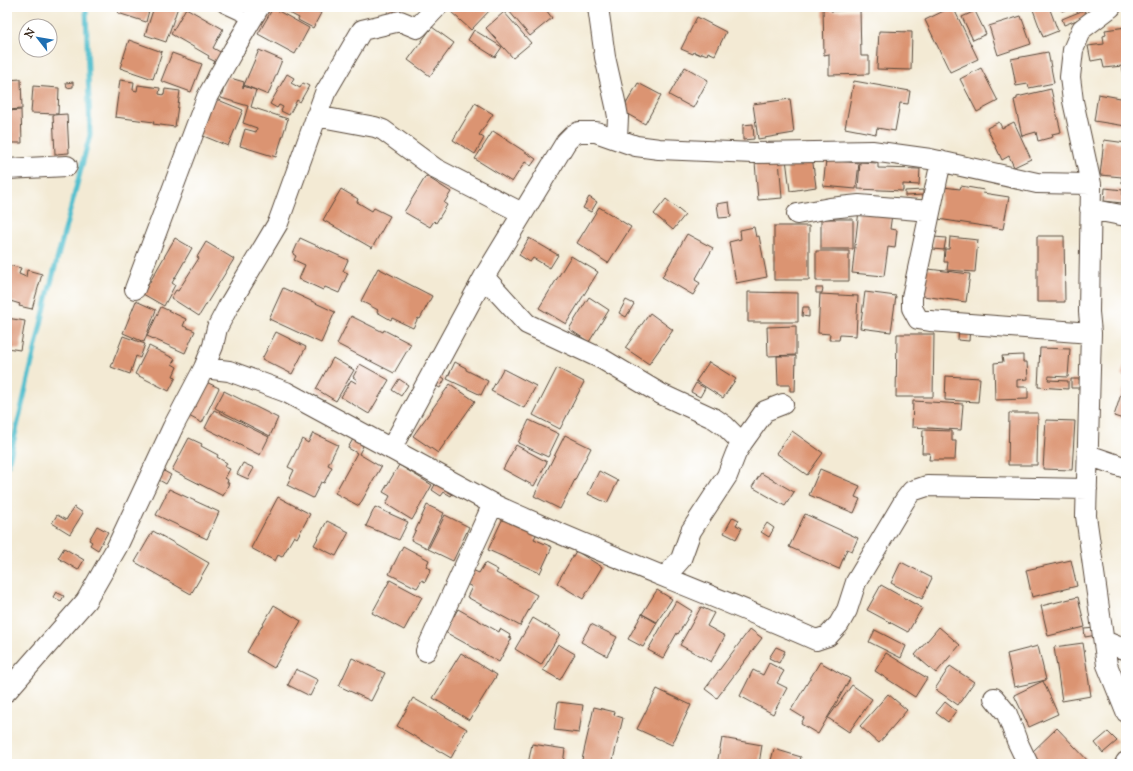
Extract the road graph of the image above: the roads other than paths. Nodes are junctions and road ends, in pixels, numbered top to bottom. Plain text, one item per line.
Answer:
1 (224, 7) edge
2 (437, 7) edge
3 (598, 7) edge
4 (1111, 7) edge
5 (255, 14) edge
6 (316, 116) junction
7 (617, 138) junction
8 (941, 161) junction
9 (67, 166) dead end
10 (7, 169) edge
11 (1091, 184) junction
12 (1090, 209) junction
13 (930, 211) junction
14 (522, 213) junction
15 (797, 214) dead end
16 (1126, 216) edge
17 (484, 277) junction
18 (135, 289) dead end
19 (1091, 333) junction
20 (204, 368) junction
21 (782, 404) dead end
22 (742, 443) junction
23 (391, 449) junction
24 (1088, 455) junction
25 (1126, 468) edge
26 (1087, 489) junction
27 (493, 504) junction
28 (665, 577) junction
29 (1104, 641) junction
30 (1126, 650) edge
31 (426, 651) dead end
32 (7, 691) edge
33 (994, 698) dead end
34 (1126, 712) edge
35 (1028, 764) edge

1 - 5 lane
2 - 6 street
3 - 7 street
4 - 11 street
5 - 18 street
6 - 14 street
6 - 20 street
7 - 8 street
7 - 14 street
8 - 11 street
8 - 13 street
9 - 10 street
11 - 12 street
12 - 16 street
12 - 19 street
13 - 15 street
13 - 19 street
14 - 17 street
17 - 22 street
17 - 23 street
19 - 24 street
20 - 23 street
20 - 32 street
21 - 22 street
22 - 28 street
23 - 27 street
24 - 25 street
24 - 26 street
26 - 28 street
26 - 29 street
27 - 28 street
27 - 31 street
29 - 30 street
29 - 34 street
33 - 35 street

